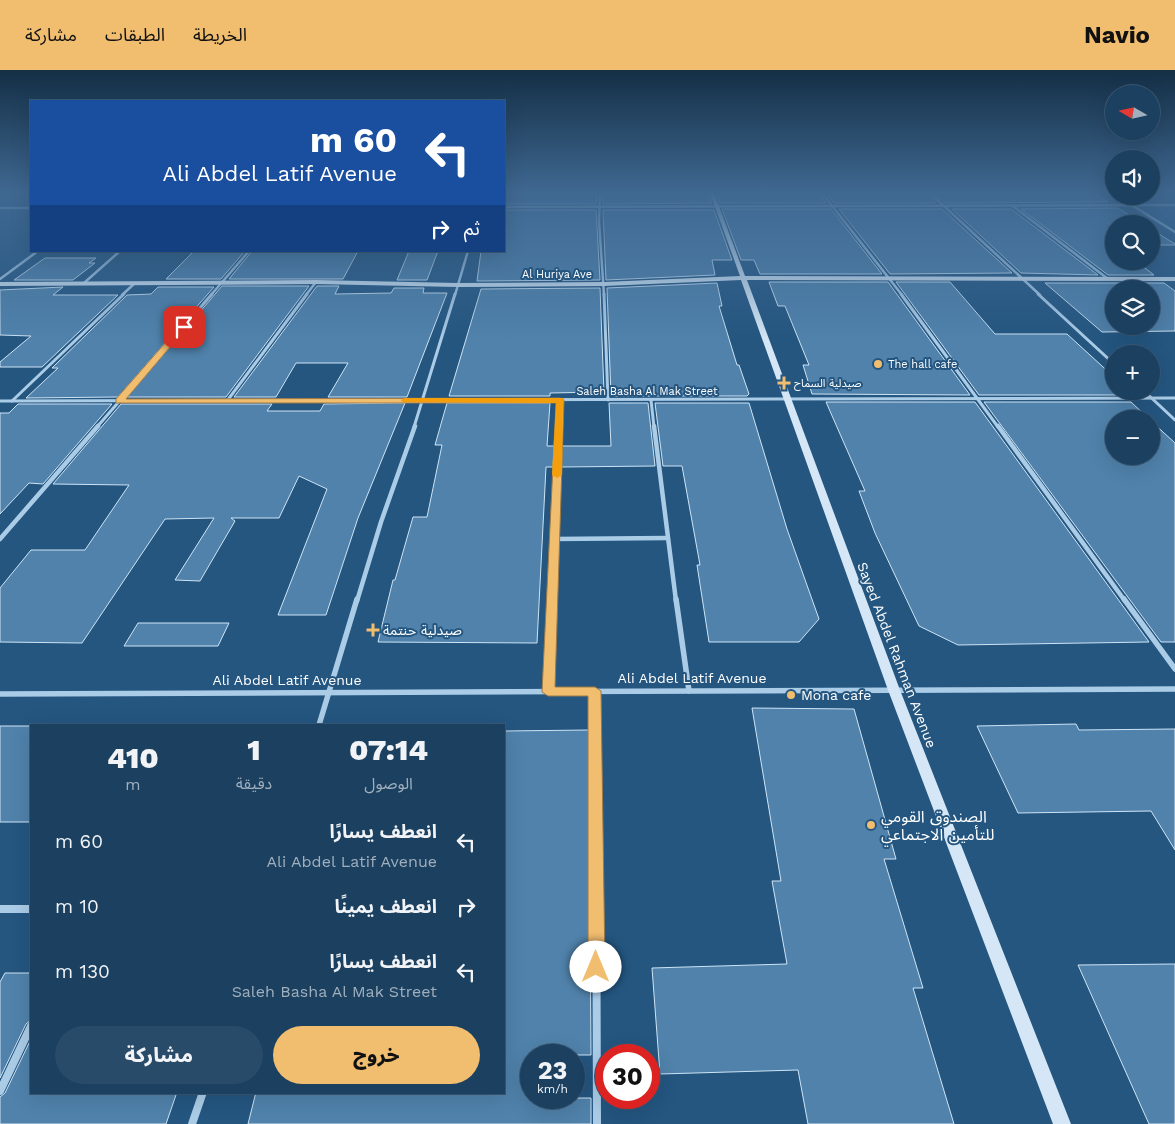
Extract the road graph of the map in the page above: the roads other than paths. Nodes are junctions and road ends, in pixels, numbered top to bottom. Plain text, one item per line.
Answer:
1 (601, 242) edge
2 (731, 242) edge
3 (861, 242) edge
4 (983, 242) edge
5 (1060, 242) edge
6 (37, 252) edge
7 (119, 252) edge
8 (248, 252) edge
9 (468, 252) edge
10 (744, 278) junction
11 (1175, 278) edge
12 (0, 279) edge
13 (890, 279) junction
14 (1022, 279) junction
15 (1108, 279) junction
16 (222, 282) junction
17 (316, 282) junction
18 (84, 283) junction
19 (135, 283) junction
20 (0, 284) edge
21 (604, 284) junction
22 (458, 285) junction
23 (1105, 356) edge
24 (1105, 398) edge
25 (1160, 398) edge
26 (1175, 398) edge
27 (786, 399) junction
28 (976, 399) junction
29 (424, 400) junction
30 (560, 400) junction
31 (608, 400) junction
32 (651, 400) junction
33 (1153, 400) edge
34 (0, 401) edge
35 (12, 401) junction
36 (119, 401) junction
37 (227, 401) junction
38 (1175, 420) edge
39 (667, 538) junction
40 (0, 540) edge
41 (554, 540) junction
42 (1175, 669) edge
43 (1175, 689) edge
44 (894, 690) junction
45 (595, 691) junction
46 (688, 691) junction
47 (329, 692) junction
48 (548, 692) junction
49 (0, 694) edge
50 (319, 724) edge
51 (0, 909) edge
52 (30, 909) edge
53 (30, 1028) edge
54 (0, 1091) edge
55 (202, 1094) edge
56 (192, 1124) edge
57 (597, 1124) edge
58 (1062, 1124) edge

1 - 21 street
2 - 10 street, Sayed Abdel Rahman Avenue
3 - 13 street
4 - 14 street
5 - 15 street
6 - 12 street
7 - 18 street
8 - 16 street
9 - 22 street
10 - 13 street, Al Huriya Ave
10 - 21 street, Al Huriya Ave
10 - 27 street, Sayed Abdel Rahman Avenue
11 - 15 street, Al Huriya Ave
13 - 14 street, Al Huriya Ave
13 - 28 street
14 - 15 street, Al Huriya Ave
14 - 23 street
16 - 17 street, Al Huriya Ave
16 - 19 street, Al Huriya Ave
16 - 36 street
17 - 22 street, Al Huriya Ave
17 - 37 street
18 - 19 street, Al Huriya Ave
18 - 20 street, Al Huriya Ave
19 - 35 street
21 - 22 street, Al Huriya Ave
21 - 31 street
22 - 29 street
24 - 28 street, Saleh Basha Al Mak Street
25 - 26 street, Saleh Basha Al Mak Street
27 - 28 street, Saleh Basha Al Mak Street
27 - 32 street, Saleh Basha Al Mak Street
27 - 44 street, Sayed Abdel Rahman Avenue
28 - 42 street
29 - 30 street, Saleh Basha Al Mak Street
29 - 37 street, Saleh Basha Al Mak Street
29 - 47 street
30 - 31 street, Saleh Basha Al Mak Street
30 - 41 street
31 - 32 street, Saleh Basha Al Mak Street
32 - 39 street
33 - 38 street
34 - 35 street, Saleh Basha Al Mak Street
35 - 36 street, Saleh Basha Al Mak Street
36 - 37 street, Saleh Basha Al Mak Street
36 - 40 street
39 - 41 street
39 - 46 street
41 - 48 street
43 - 44 street, Ali Abdel Latif Avenue
44 - 46 street, Ali Abdel Latif Avenue
44 - 58 street, Sayed Abdel Rahman Avenue
45 - 46 street, Ali Abdel Latif Avenue
45 - 48 street, Ali Abdel Latif Avenue
45 - 57 street
47 - 48 street, Ali Abdel Latif Avenue
47 - 49 street, Ali Abdel Latif Avenue
47 - 50 street
51 - 52 street
53 - 54 street
55 - 56 street

